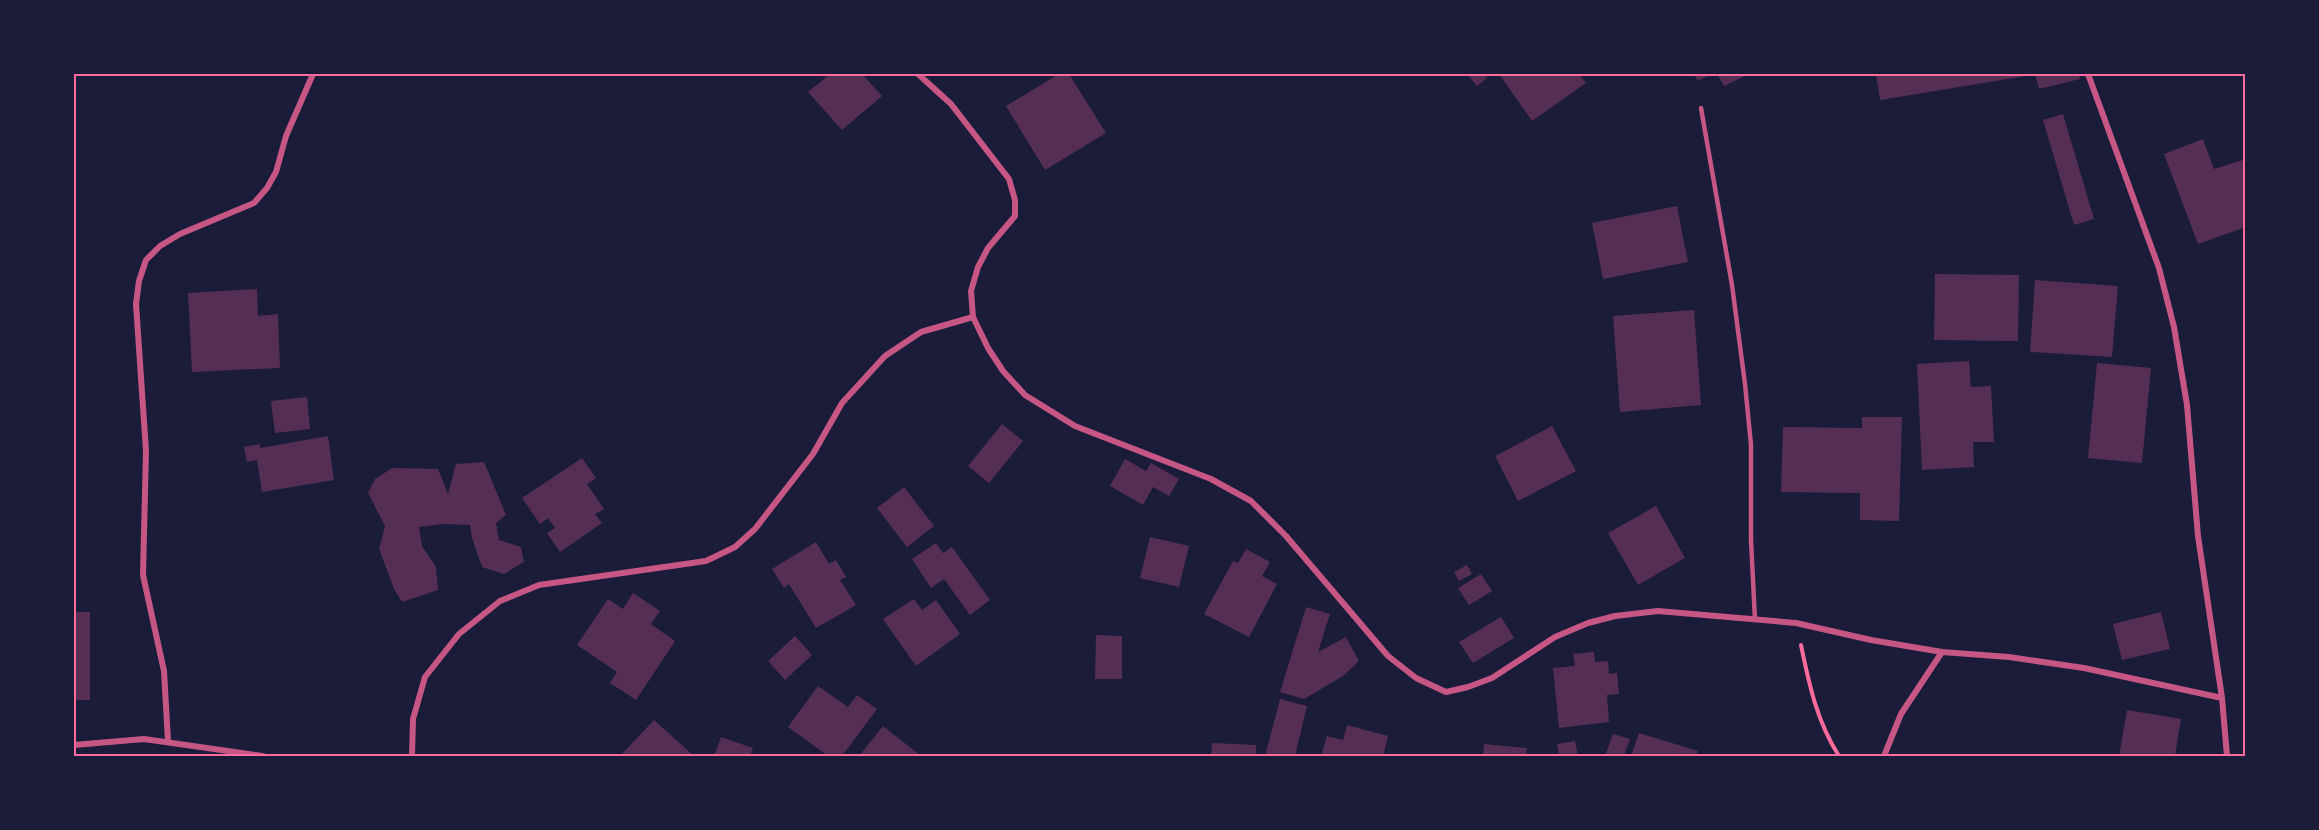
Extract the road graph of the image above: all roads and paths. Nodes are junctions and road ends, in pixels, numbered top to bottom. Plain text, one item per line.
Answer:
1 (314, 74) edge
2 (918, 74) edge
3 (2088, 74) edge
4 (1701, 108) dead end
5 (973, 317) junction
6 (1755, 620) junction
7 (1796, 623) junction
8 (1942, 652) junction
9 (2222, 698) junction
10 (168, 741) junction
11 (74, 745) edge
12 (263, 756) edge
13 (412, 756) edge
14 (1839, 756) edge
15 (1884, 756) edge
16 (2228, 756) edge

1 - 10 street
2 - 5 street
3 - 9 street
4 - 6 lane
5 - 6 street
5 - 13 street
6 - 7 street
7 - 8 street
7 - 14 path
8 - 9 street
8 - 15 street
9 - 16 street
10 - 11 street
10 - 12 street

